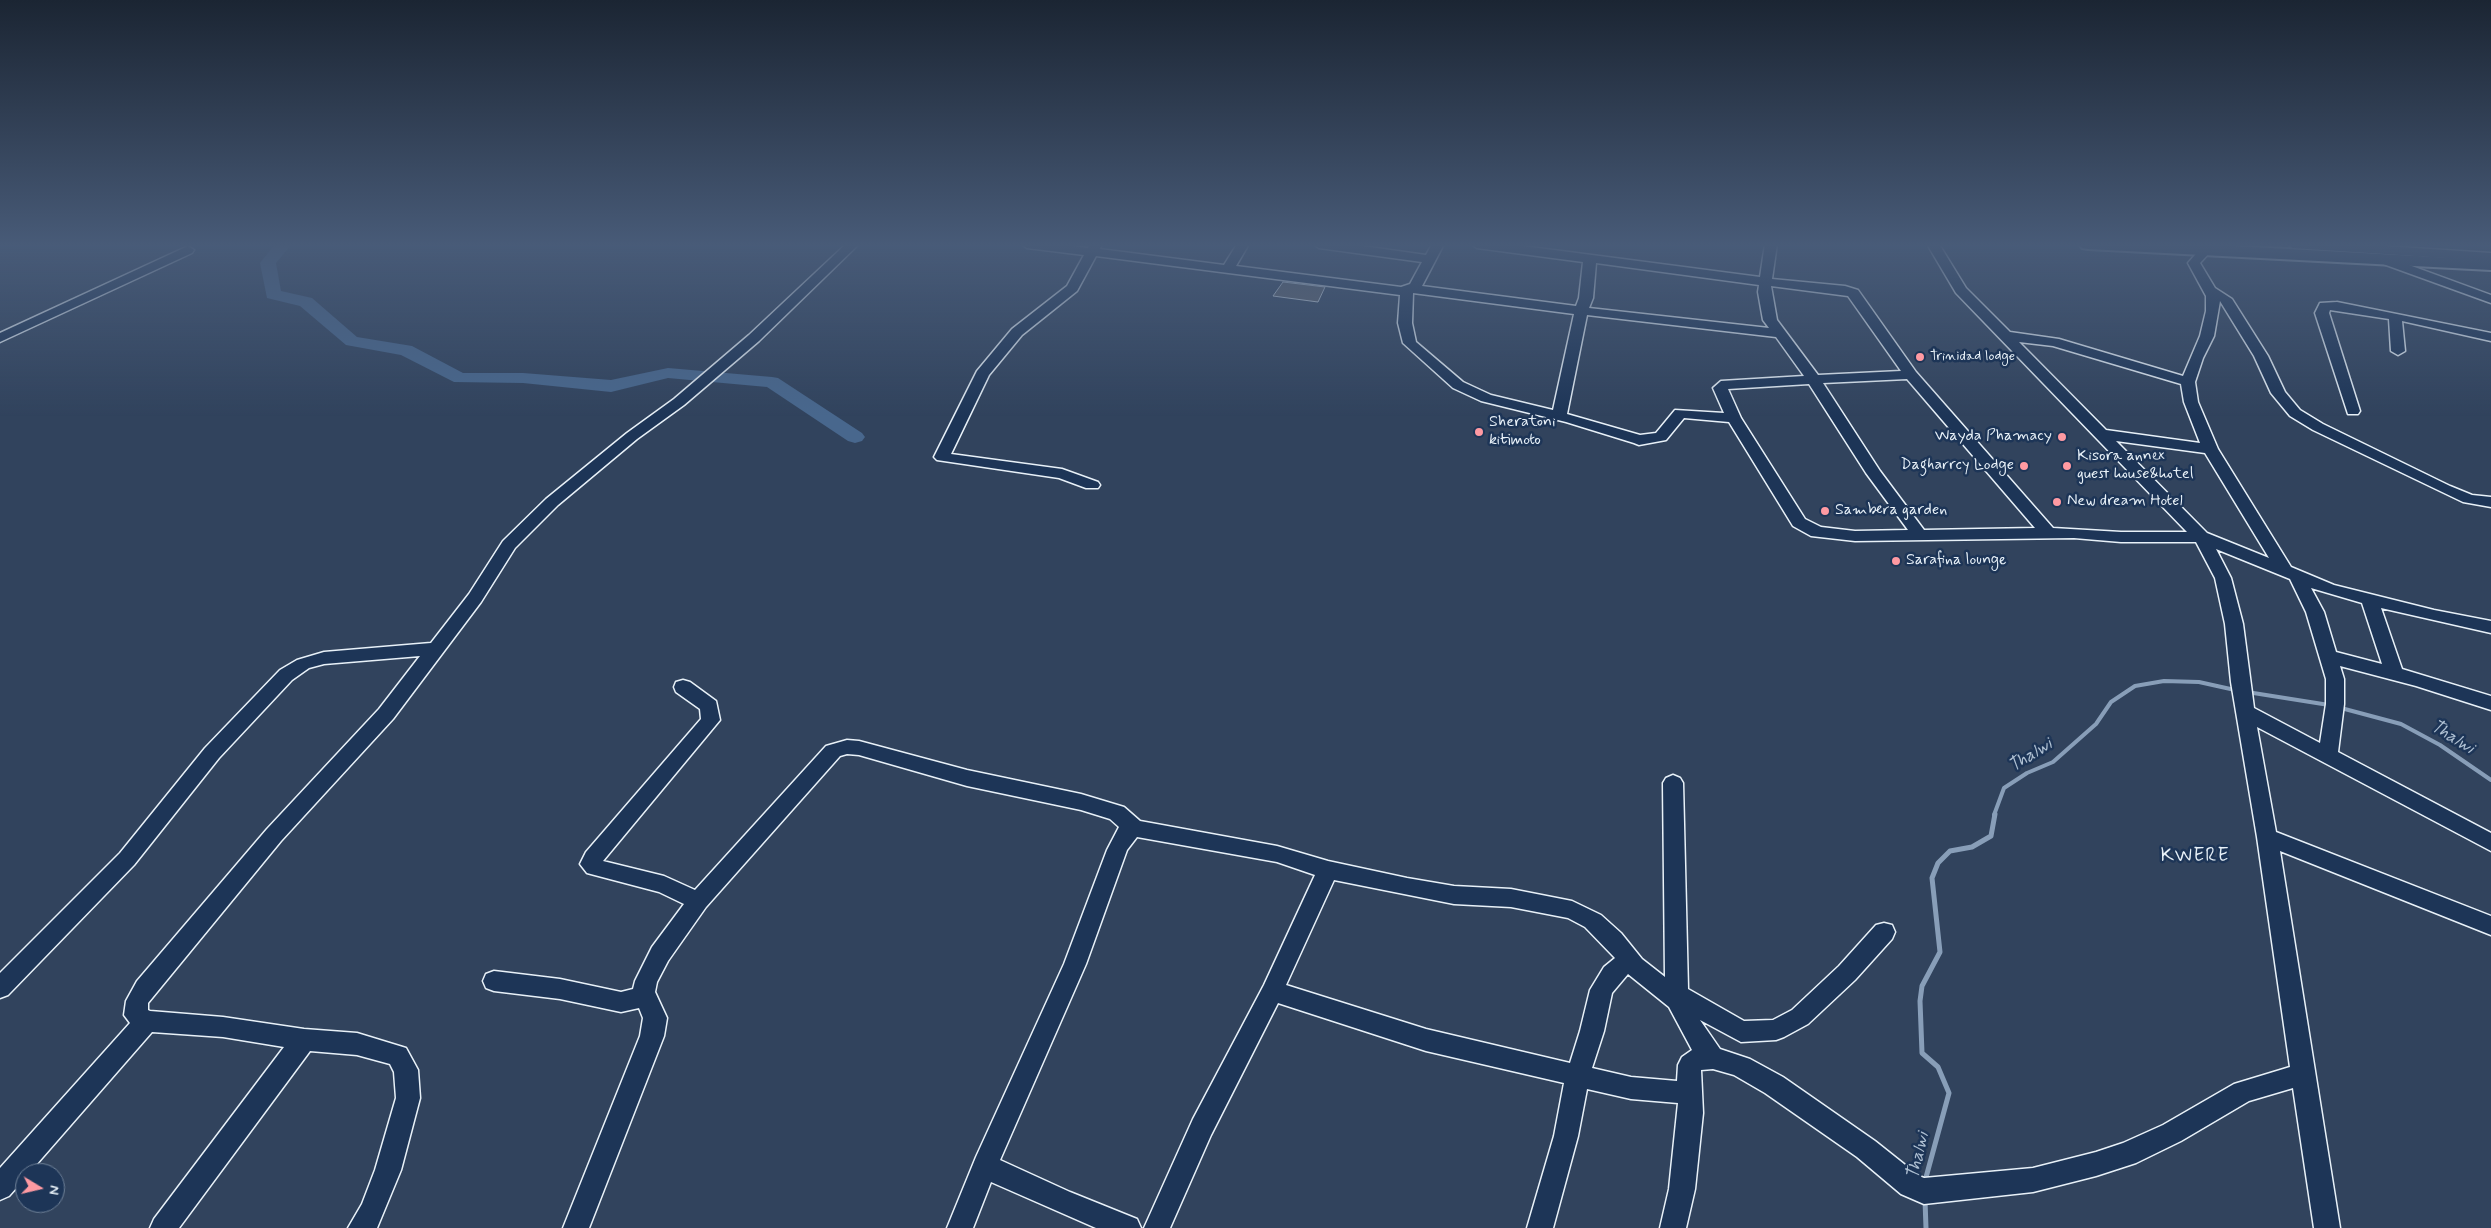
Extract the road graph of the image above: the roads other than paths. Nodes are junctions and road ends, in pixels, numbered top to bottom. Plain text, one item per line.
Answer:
1 (78, 301) edge
2 (793, 301) edge
3 (1055, 301) edge
4 (1408, 301) edge
5 (1506, 301) edge
6 (1585, 301) edge
7 (1764, 301) edge
8 (1859, 301) edge
9 (1972, 301) edge
10 (2213, 301) edge
11 (2226, 301) edge
12 (1581, 310) junction
13 (2395, 317) junction
14 (1779, 333) junction
15 (2007, 336) junction
16 (1, 337) edge
17 (2491, 338) edge
18 (2398, 351) dead end
19 (1911, 375) junction
20 (1811, 380) junction
21 (2188, 382) junction
22 (2353, 411) dead end
23 (1559, 416) junction
24 (1734, 418) junction
25 (2100, 434) junction
26 (2210, 449) junction
27 (1092, 485) dead end
28 (2491, 502) edge
29 (2048, 533) junction
30 (1919, 534) junction
31 (2201, 537) junction
32 (2291, 574) junction
33 (2370, 602) junction
34 (2491, 627) edge
35 (436, 649) junction
36 (2330, 657) junction
37 (2394, 673) junction
38 (683, 687) dead end
39 (2243, 698) junction
40 (2491, 703) edge
41 (2328, 755) junction
42 (1673, 783) dead end
43 (1134, 828) junction
44 (2267, 837) junction
45 (2491, 843) edge
46 (1328, 870) junction
47 (698, 901) junction
48 (2491, 926) edge
49 (1884, 932) dead end
50 (1629, 960) junction
51 (494, 982) dead end
52 (0, 988) edge
53 (1272, 990) junction
54 (645, 997) junction
55 (1677, 997) junction
56 (147, 1021) junction
57 (304, 1040) junction
58 (1712, 1058) junction
59 (2304, 1074) junction
60 (1577, 1076) junction
61 (1691, 1093) junction
62 (985, 1166) junction
63 (0, 1187) edge
64 (163, 1228) edge
65 (361, 1228) edge
66 (576, 1228) edge
67 (960, 1228) edge
68 (1128, 1228) edge
69 (1157, 1228) edge
70 (1540, 1228) edge
71 (1673, 1228) edge
72 (2327, 1228) edge

1 - 16 street
2 - 35 street
3 - 27 street
4 - 23 street
5 - 12 street
6 - 12 street
7 - 14 street
8 - 19 street
9 - 15 street
10 - 21 street
11 - 28 street
12 - 14 street
12 - 23 street
13 - 17 street
13 - 18 street
13 - 22 street
14 - 20 street
15 - 21 street
15 - 25 street
19 - 20 street
19 - 29 street
20 - 24 street
20 - 30 street
21 - 26 street
23 - 24 street
24 - 30 street
25 - 26 street
25 - 31 street
26 - 32 street
29 - 30 street
29 - 31 street
31 - 32 street
31 - 39 street
32 - 33 street
32 - 36 street
33 - 34 street
33 - 37 street
35 - 52 street
35 - 56 street
36 - 37 street
36 - 41 street
37 - 40 street
38 - 47 street
39 - 41 street
39 - 44 street
41 - 45 street
42 - 55 street
43 - 46 street
43 - 47 street
43 - 62 street
44 - 48 street
44 - 59 street
46 - 50 street
46 - 53 street
47 - 54 street
49 - 55 street
50 - 55 street
50 - 60 street
51 - 54 street
53 - 60 street
53 - 69 street
54 - 66 street
55 - 58 street
56 - 57 street
56 - 63 street
57 - 64 street
57 - 65 street
58 - 59 street
58 - 61 street
59 - 72 street
60 - 61 street
60 - 70 street
61 - 71 street
62 - 67 street
62 - 68 street

